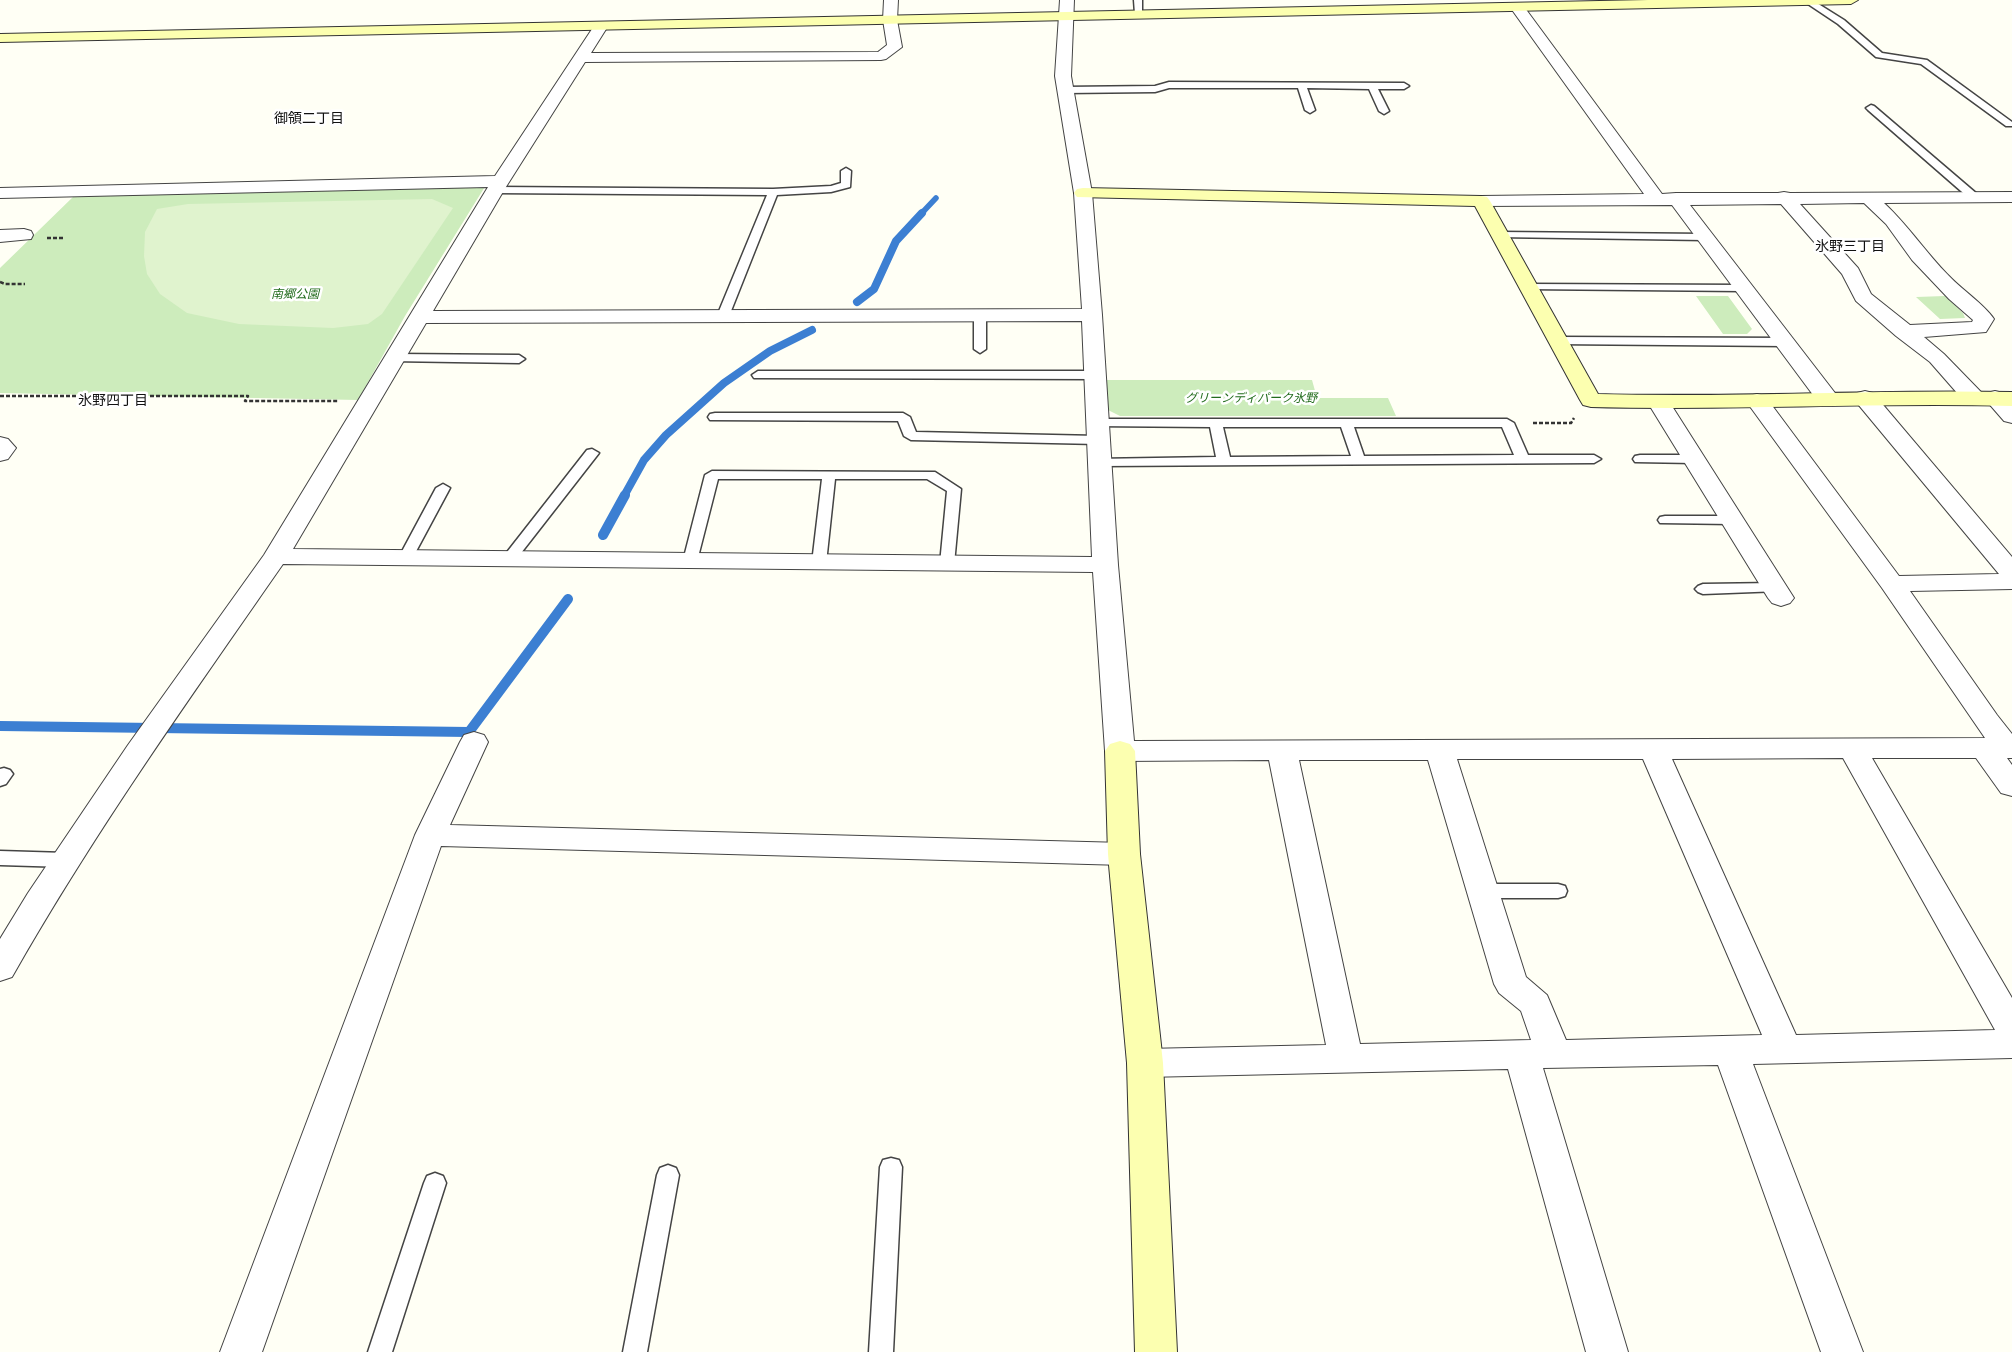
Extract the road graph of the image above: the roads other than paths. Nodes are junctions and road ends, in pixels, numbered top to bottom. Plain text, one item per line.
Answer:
1 (891, 0) edge
2 (1807, 0) edge
3 (1851, 0) edge
4 (1395, 5) edge
5 (1138, 7) edge
6 (1067, 8) edge
7 (1517, 8) junction
8 (890, 20) junction
9 (602, 26) junction
10 (0, 38) edge
11 (581, 58) junction
12 (1301, 85) junction
13 (1372, 86) junction
14 (1404, 86) dead end
15 (1065, 90) junction
16 (1871, 108) dead end
17 (1310, 110) dead end
18 (1384, 111) dead end
19 (2009, 124) dead end
20 (846, 171) dead end
21 (498, 185) junction
22 (773, 192) junction
23 (0, 193) edge
24 (1082, 193) junction
25 (1973, 196) junction
26 (1867, 197) junction
27 (2012, 197) edge
28 (1656, 198) junction
29 (1676, 198) junction
30 (1784, 198) junction
31 (1481, 200) junction
32 (24, 235) dead end
33 (0, 236) edge
34 (1500, 236) junction
35 (1706, 238) junction
36 (1529, 287) junction
37 (1743, 288) junction
38 (980, 315) junction
39 (1092, 315) junction
40 (723, 316) junction
41 (418, 317) junction
42 (1903, 332) junction
43 (1558, 341) junction
44 (1785, 342) junction
45 (980, 349) dead end
46 (394, 358) junction
47 (519, 359) dead end
48 (1095, 375) junction
49 (758, 376) dead end
50 (1827, 398) junction
51 (1865, 398) junction
52 (1993, 398) edge
53 (1757, 401) junction
54 (1659, 403) junction
55 (2012, 416) edge
56 (715, 418) dead end
57 (1216, 423) junction
58 (1346, 423) junction
59 (1098, 442) junction
60 (0, 444) edge
61 (592, 453) dead end
62 (0, 454) edge
63 (1640, 459) dead end
64 (1694, 459) junction
65 (1523, 460) junction
66 (1594, 460) dead end
67 (1224, 461) junction
68 (1359, 461) junction
69 (829, 475) junction
70 (443, 488) dead end
71 (1665, 520) dead end
72 (1732, 520) junction
73 (276, 556) junction
74 (406, 557) junction
75 (509, 559) junction
76 (690, 561) junction
77 (819, 563) junction
78 (947, 564) junction
79 (1105, 564) junction
80 (2012, 573) edge
81 (2012, 581) edge
82 (1892, 584) junction
83 (1703, 589) dead end
84 (1778, 593) joint
85 (2001, 737) edge
86 (474, 742) dead end
87 (1852, 748) junction
88 (1439, 749) junction
89 (1653, 749) junction
90 (1282, 750) junction
91 (1120, 751) junction
92 (2012, 786) edge
93 (430, 835) junction
94 (1124, 854) junction
95 (0, 858) edge
96 (66, 860) junction
97 (1482, 891) junction
98 (1558, 891) dead end
99 (0, 968) edge
100 (2012, 1029) edge
101 (2012, 1044) edge
102 (1785, 1048) junction
103 (1730, 1049) junction
104 (1537, 1053) junction
105 (1346, 1059) junction
106 (1145, 1063) junction
107 (891, 1166) dead end
108 (668, 1175) dead end
109 (435, 1183) dead end
110 (241, 1352) edge
111 (380, 1352) edge
112 (635, 1352) edge
113 (881, 1352) edge
114 (1156, 1352) edge
115 (1607, 1352) edge
116 (1842, 1352) edge

1 - 8 street
2 - 3 street
2 - 7 street
2 - 19 lane
4 - 5 street
4 - 7 street
5 - 6 street
6 - 8 street
6 - 15 street
7 - 28 street
8 - 9 street
8 - 11 street
9 - 10 street
9 - 11 street
11 - 21 street
12 - 13 lane
12 - 15 lane
12 - 17 lane
13 - 14 lane
13 - 18 lane
15 - 24 street
16 - 25 lane
20 - 22 lane
21 - 22 lane
21 - 23 street
21 - 41 street
22 - 40 lane
24 - 31 street
24 - 39 street
25 - 26 street
25 - 27 street
26 - 30 street
26 - 42 street
28 - 29 street
28 - 31 street
29 - 30 street
29 - 35 street
30 - 42 street
31 - 34 street
32 - 33 street
34 - 35 lane
34 - 36 street
35 - 37 street
36 - 37 lane
36 - 43 street
37 - 44 street
38 - 39 street
38 - 40 street
38 - 45 lane
39 - 48 street
40 - 41 street
41 - 46 street
42 - 52 street
43 - 44 lane
43 - 54 street
44 - 50 street
46 - 47 lane
46 - 73 street
48 - 49 lane
48 - 59 street
50 - 51 street
50 - 53 street
51 - 52 street
51 - 80 street
52 - 55 street
53 - 54 street
53 - 82 street
54 - 64 street
56 - 59 lane
57 - 58 lane
57 - 59 lane
57 - 67 lane
58 - 65 lane
58 - 68 lane
59 - 67 lane
59 - 79 street
60 - 62 street
61 - 75 lane
63 - 64 lane
64 - 72 street
65 - 66 lane
65 - 68 lane
67 - 68 lane
69 - 76 lane
69 - 77 lane
69 - 78 lane
70 - 74 lane
71 - 72 lane
72 - 84 street
73 - 74 street
73 - 96 street
74 - 75 street
75 - 76 street
76 - 77 street
77 - 78 street
78 - 79 street
79 - 91 street
81 - 82 street
82 - 85 street
83 - 84 lane
85 - 87 street
85 - 92 street
86 - 93 street
87 - 89 street
87 - 100 street
88 - 89 street
88 - 90 street
88 - 97 street
89 - 102 street
90 - 91 street
90 - 105 street
91 - 94 street
93 - 94 street
93 - 110 street
94 - 106 street
95 - 96 lane
96 - 99 street
97 - 98 lane
97 - 104 street
101 - 102 street
102 - 103 street
103 - 104 street
103 - 116 street
104 - 105 street
104 - 115 street
105 - 106 street
106 - 114 street
107 - 113 lane
108 - 112 lane
109 - 111 lane

